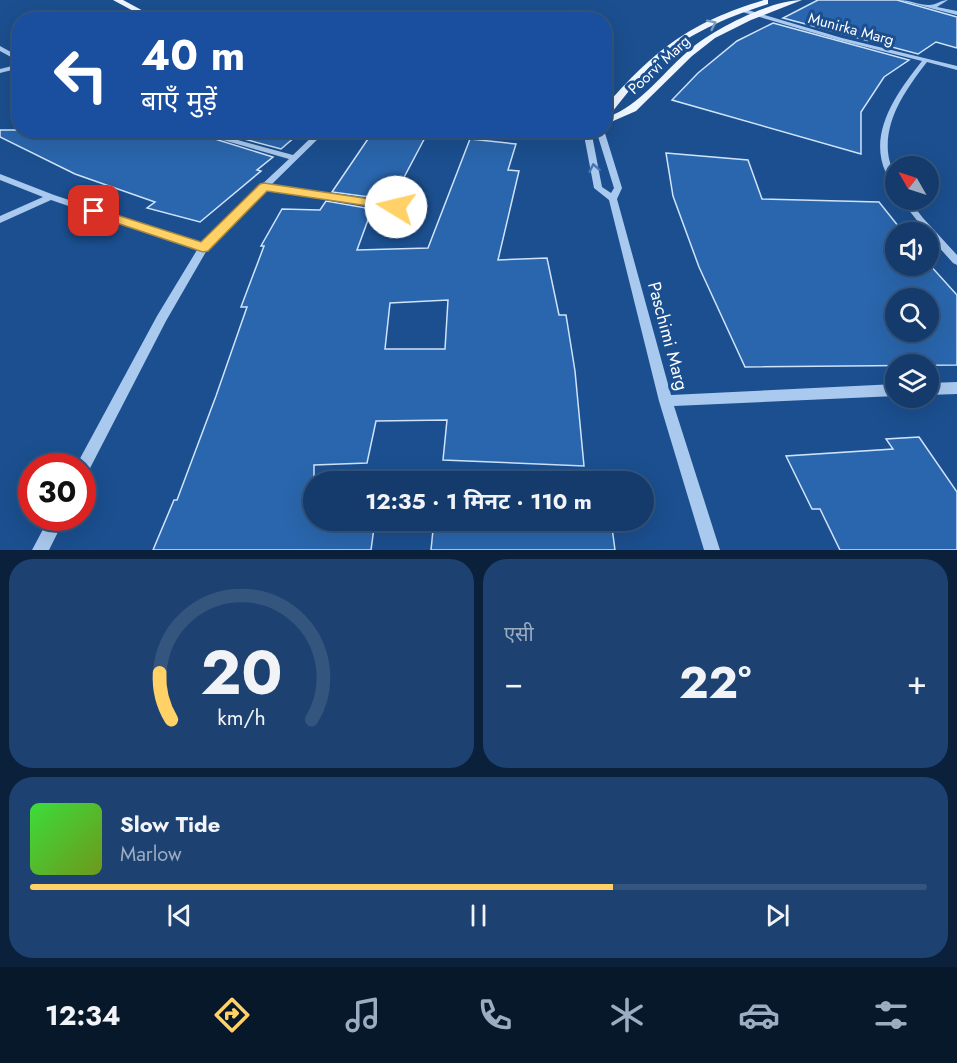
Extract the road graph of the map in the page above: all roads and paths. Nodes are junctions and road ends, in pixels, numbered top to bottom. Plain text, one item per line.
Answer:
1 (117, 0) edge
2 (771, 0) edge
3 (798, 0) edge
4 (902, 0) edge
5 (946, 0) edge
6 (932, 7) junction
7 (744, 9) junction
8 (141, 12) edge
9 (957, 13) edge
10 (759, 14) junction
11 (925, 61) junction
12 (957, 67) edge
13 (612, 106) edge
14 (612, 119) edge
15 (220, 138) edge
16 (315, 138) edge
17 (589, 138) edge
18 (602, 138) edge
19 (294, 158) junction
20 (885, 160) edge
21 (0, 177) edge
22 (264, 187) junction
23 (51, 197) junction
24 (613, 199) junction
25 (396, 207) dead end
26 (912, 210) edge
27 (0, 220) edge
28 (203, 248) junction
29 (957, 261) edge
30 (957, 388) edge
31 (939, 389) edge
32 (885, 391) edge
33 (666, 401) junction
34 (90, 453) edge
35 (50, 531) edge
36 (40, 550) edge
37 (712, 550) edge

1 - 8 main road
2 - 7 main road, Poorvi Marg
3 - 10 main road, Poorvi Marg
4 - 6 street
5 - 6 street
6 - 9 street
7 - 10 street, Munirka Marg
13 -> 7 main road, Poorvi Marg
10 - 11 street, Munirka Marg
10 - 12 street, Munirka Marg
10 - 14 main road, Poorvi Marg
11 - 12 street, Munirka Marg
11 - 20 street
15 - 19 street
16 - 19 street
24 -> 17 street
18 - 24 street, Paschimi Marg
19 - 22 street
21 - 23 street
22 - 25 street
22 - 28 street
23 - 27 street
23 - 28 street
24 - 33 street, Paschimi Marg
26 - 29 street
28 - 34 street
30 - 31 street
32 - 33 street
33 - 37 street, Paschimi Marg
35 - 36 street

